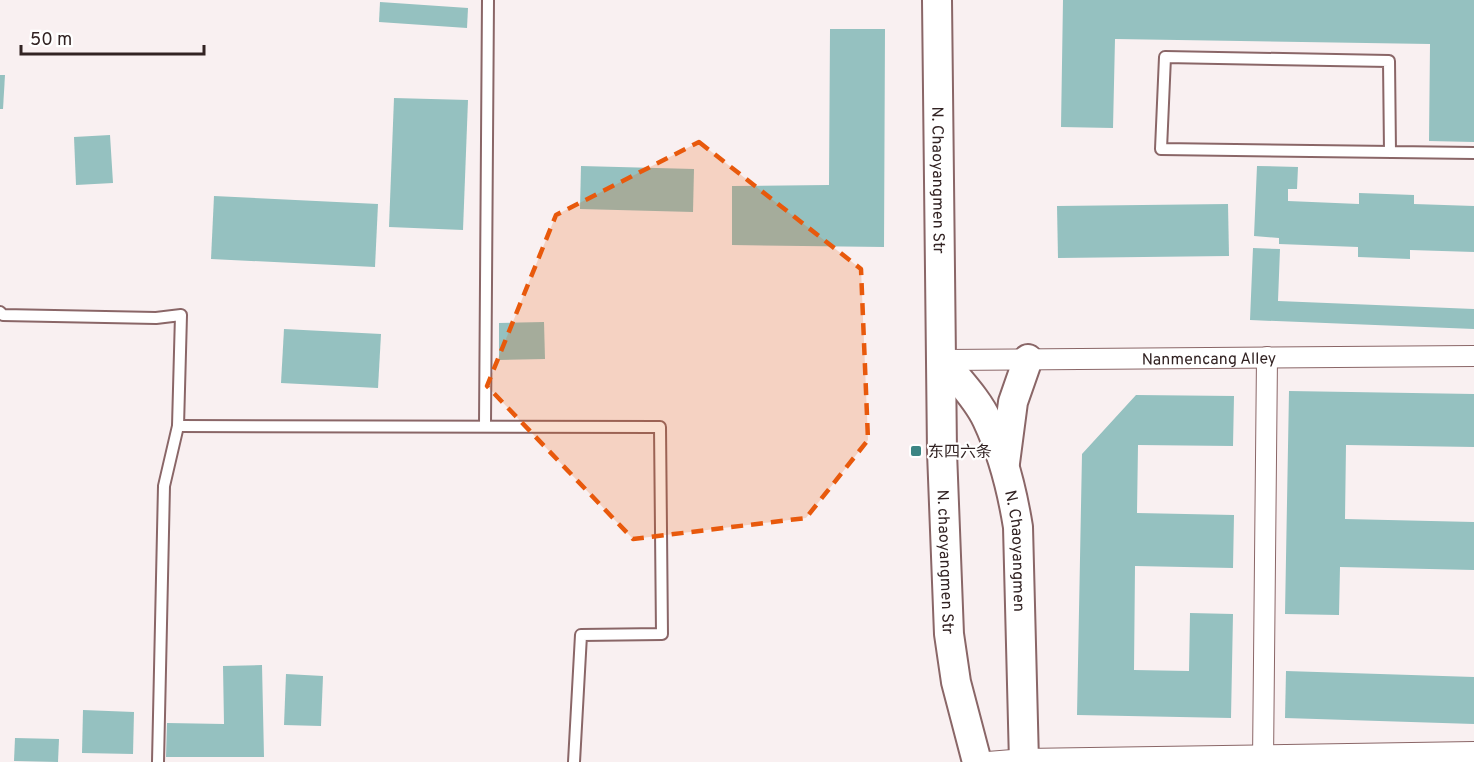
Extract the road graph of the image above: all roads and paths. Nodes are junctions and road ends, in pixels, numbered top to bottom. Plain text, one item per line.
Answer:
1 (488, 0) edge
2 (937, 0) edge
3 (1390, 152) junction
4 (1474, 153) edge
5 (0, 312) edge
6 (1474, 356) edge
7 (1267, 357) junction
8 (1028, 359) junction
9 (943, 360) junction
10 (485, 425) junction
11 (178, 426) junction
12 (1005, 465) junction
13 (1474, 752) edge
14 (1263, 758) edge
15 (1024, 760) edge
16 (158, 762) edge
17 (574, 762) edge
18 (977, 762) edge
19 (988, 762) edge

1 - 10 lane
2 - 9 main road, N. Chaoyangmen Str
3 - 3 lane
3 - 4 lane
5 - 11 lane
6 - 7 street, Nanmencang Alley
7 - 8 street, Nanmencang Alley
7 - 14 street
8 - 9 street, Nanmencang Alley
8 - 12 main road
9 - 12 main road, N. Chaoyangmen
9 - 18 main road, N. chaoyangmen Str
10 - 11 lane
10 - 17 lane
11 - 16 lane
12 - 15 main road, N. Chaoyangmen
13 - 14 street
14 - 15 street
15 - 19 street

